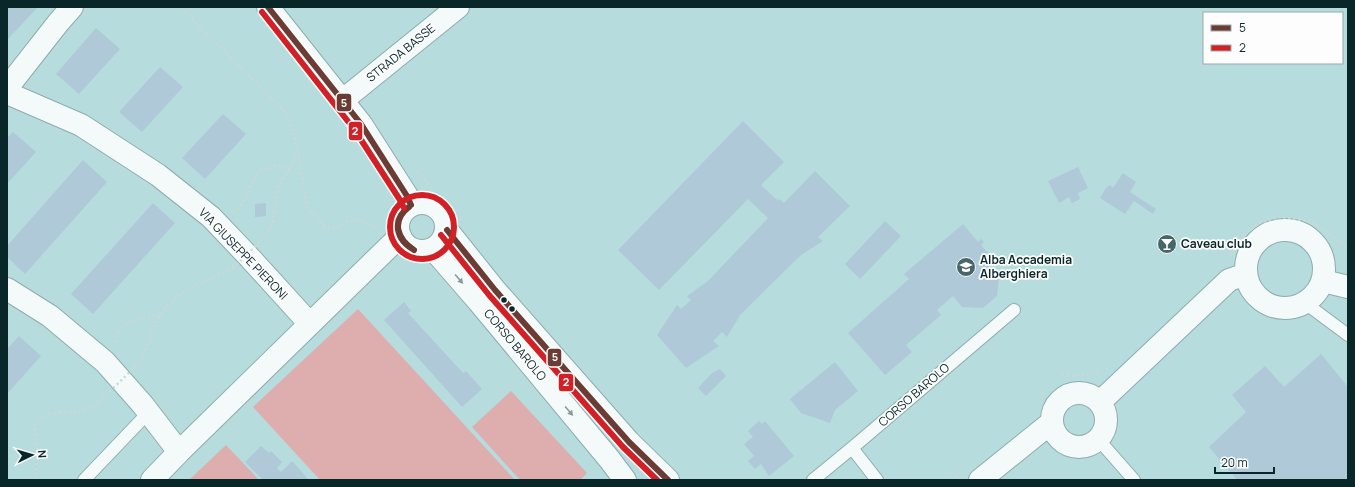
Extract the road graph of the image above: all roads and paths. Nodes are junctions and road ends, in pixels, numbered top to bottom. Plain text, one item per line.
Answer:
1 (72, 7) edge
2 (182, 7) edge
3 (268, 7) edge
4 (458, 7) edge
5 (7, 88) edge
6 (7, 93) edge
7 (343, 100) junction
8 (298, 151) junction
9 (290, 168) junction
10 (411, 206) junction
11 (221, 228) junction
12 (447, 230) junction
13 (397, 239) junction
14 (433, 249) junction
15 (1246, 274) junction
16 (1323, 281) junction
17 (1348, 287) edge
18 (7, 289) edge
19 (1305, 303) junction
20 (1014, 310) dead end
21 (162, 312) junction
22 (310, 324) junction
23 (1348, 335) edge
24 (105, 362) junction
25 (1100, 402) junction
26 (148, 413) junction
27 (1052, 422) junction
28 (1098, 439) junction
29 (852, 448) junction
30 (179, 452) junction
31 (36, 480) edge
32 (84, 480) edge
33 (152, 480) edge
34 (625, 480) edge
35 (668, 480) edge
36 (813, 480) edge
37 (877, 480) edge
38 (980, 480) edge
39 (1134, 480) edge

1 - 5 street
2 - 8 path
3 - 7 street
4 - 7 street, STRADA BASSE
6 - 11 street, VIA GIUSEPPE PIERONI
7 - 10 street
8 - 9 path
8 - 13 path
9 - 11 path
9 - 21 path, bridge
10 - 12 street
10 - 13 street
11 - 22 street, VIA GIUSEPPE PIERONI
12 - 14 street
12 - 35 street, CORSO BAROLO
13 - 14 street
13 - 22 street
14 -> 34 street, CORSO BAROLO
15 - 16 street
15 - 19 street
15 - 25 street
16 - 17 street
16 - 19 street
18 - 24 street
19 - 23 lane
20 - 29 lane, CORSO BAROLO
21 - 24 path
21 - 31 path, bridge
22 - 30 street
24 - 26 street
25 - 27 street
25 - 28 street
26 - 30 street
26 - 32 lane
27 - 28 street
27 - 38 street
28 - 39 lane
29 - 36 lane, CORSO BAROLO
29 - 37 lane
30 - 33 street

